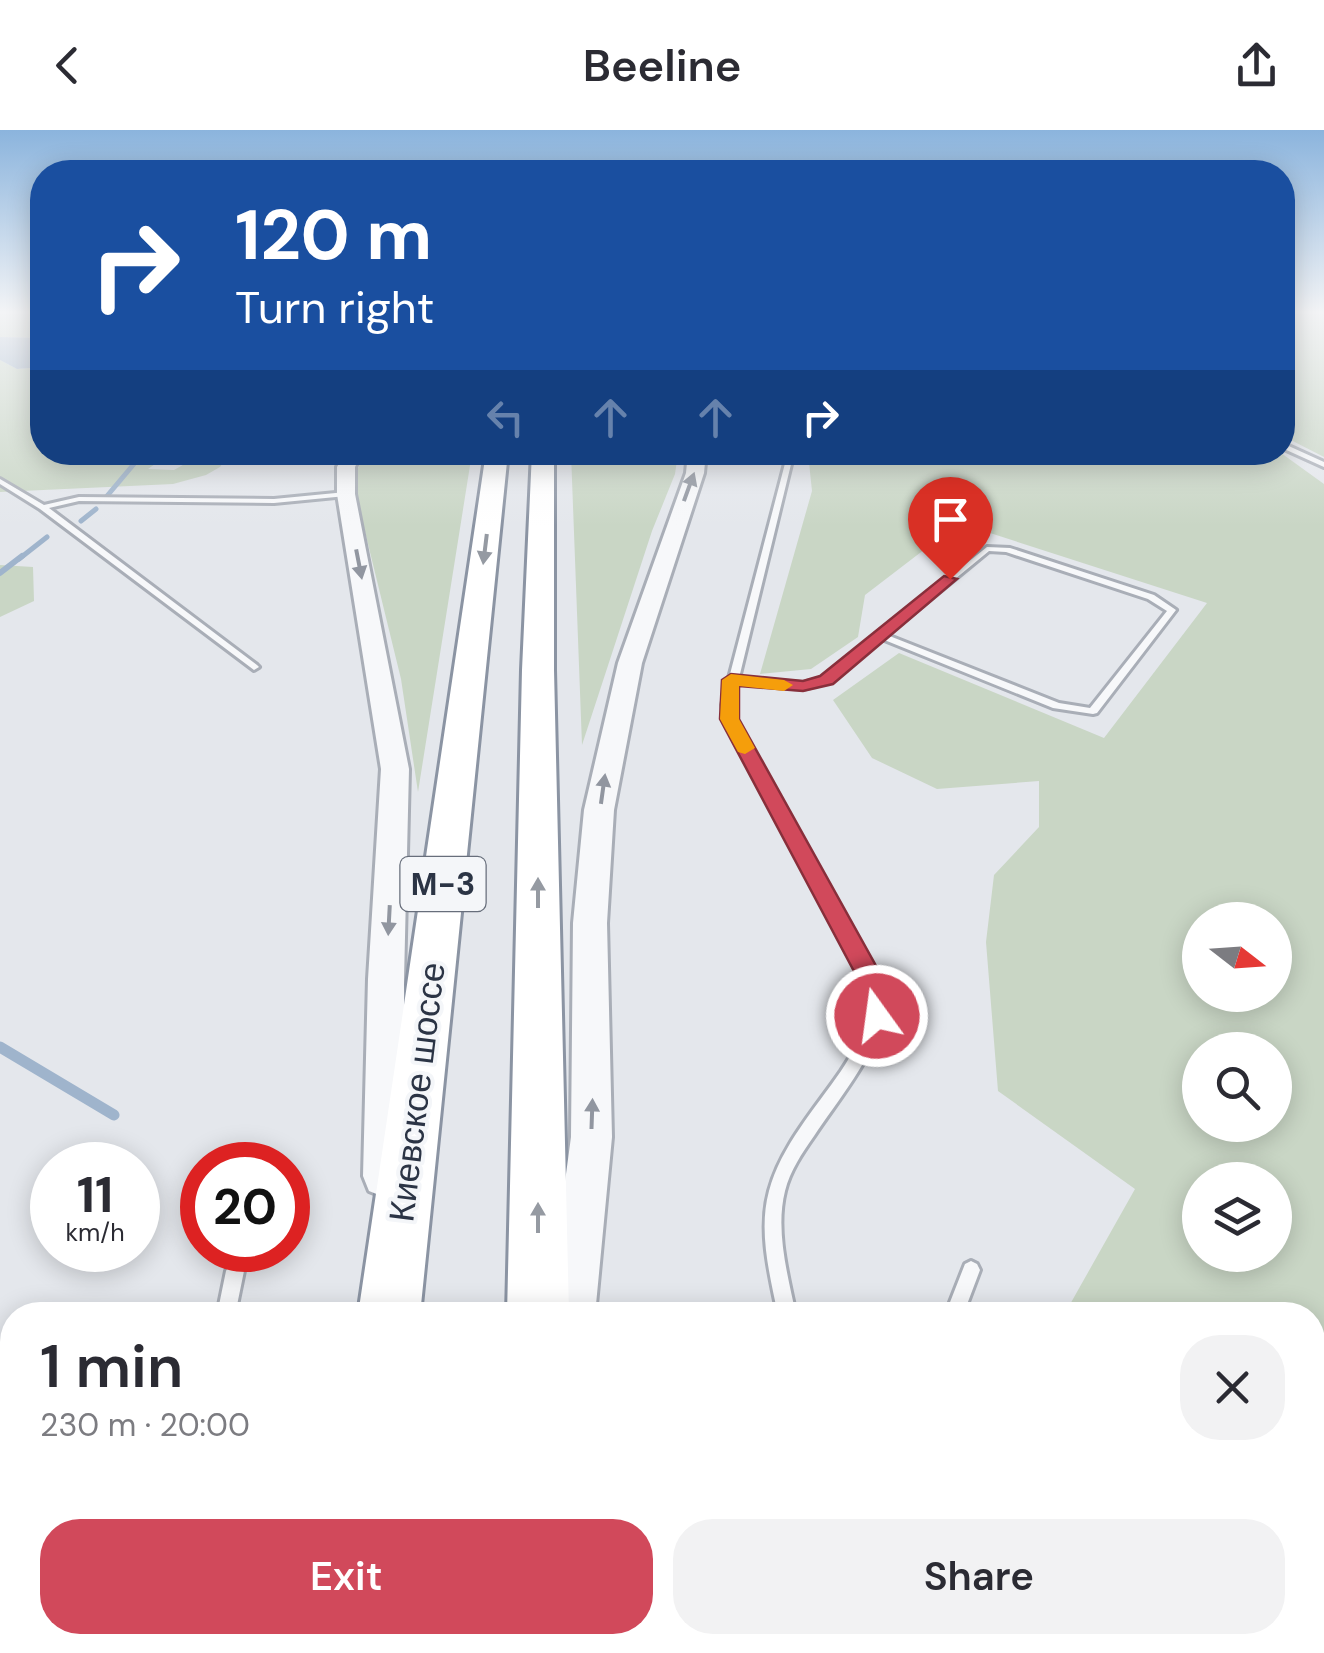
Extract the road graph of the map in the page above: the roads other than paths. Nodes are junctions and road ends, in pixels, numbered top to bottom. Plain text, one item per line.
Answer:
1 (1295, 450) edge
2 (496, 465) edge
3 (543, 465) edge
4 (696, 465) edge
5 (788, 465) edge
6 (1324, 465) edge
7 (349, 466) edge
8 (0, 481) edge
9 (43, 507) junction
10 (882, 636) junction
11 (254, 667) dead end
12 (731, 680) junction
13 (972, 1270) dead end
14 (235, 1272) edge
15 (229, 1302) edge
16 (385, 1302) edge
17 (387, 1302) edge
18 (538, 1302) edge
19 (573, 1302) edge
20 (785, 1302) edge
21 (959, 1302) edge

1 - 6 lane
2 -> 17 highway, Киевское шоссе / М-3
18 -> 3 highway
19 -> 4 street
5 - 12 lane
7 - 9 lane
7 -> 16 street
8 - 9 lane
9 - 11 lane
10 - 10 lane
10 - 12 lane
12 - 20 lane
13 - 21 lane
14 - 15 lane

